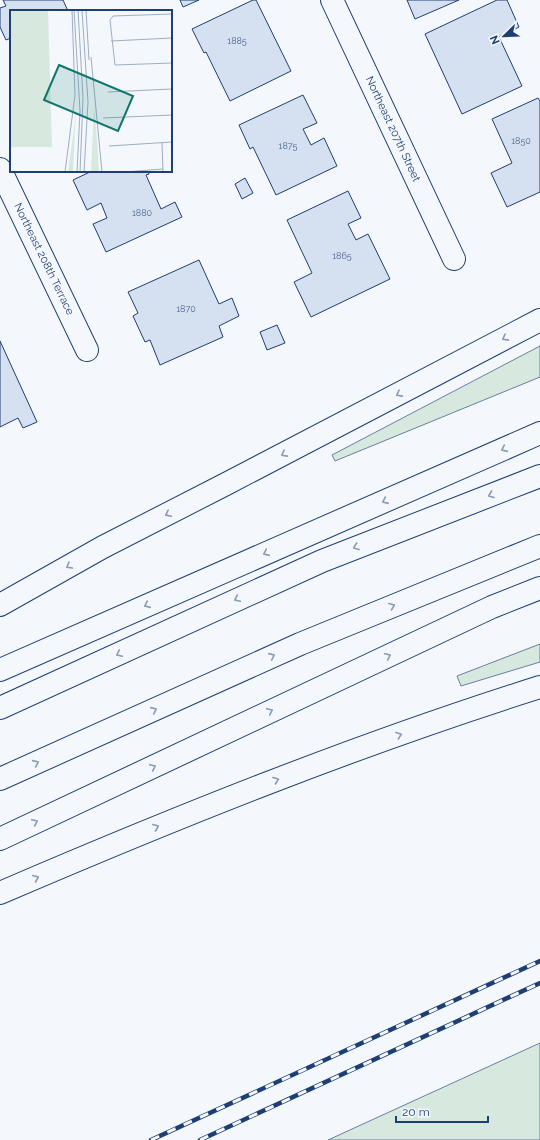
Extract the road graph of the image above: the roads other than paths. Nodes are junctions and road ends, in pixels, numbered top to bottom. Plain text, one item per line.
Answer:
1 (332, 0) edge
2 (0, 169) edge
3 (454, 259) dead end
4 (540, 320) edge
5 (88, 350) dead end
6 (540, 433) edge
7 (540, 476) edge
8 (540, 546) edge
9 (540, 588) edge
10 (0, 605) edge
11 (0, 670) edge
12 (540, 687) edge
13 (0, 708) edge
14 (0, 779) edge
15 (0, 839) edge
16 (0, 893) edge

1 - 3 main road, Northeast 207th Street
2 - 5 main road, Northeast 208th Terrace
4 -> 10 main road
6 -> 11 main road
7 -> 13 main road
14 -> 8 main road
15 -> 9 main road
16 -> 12 main road

